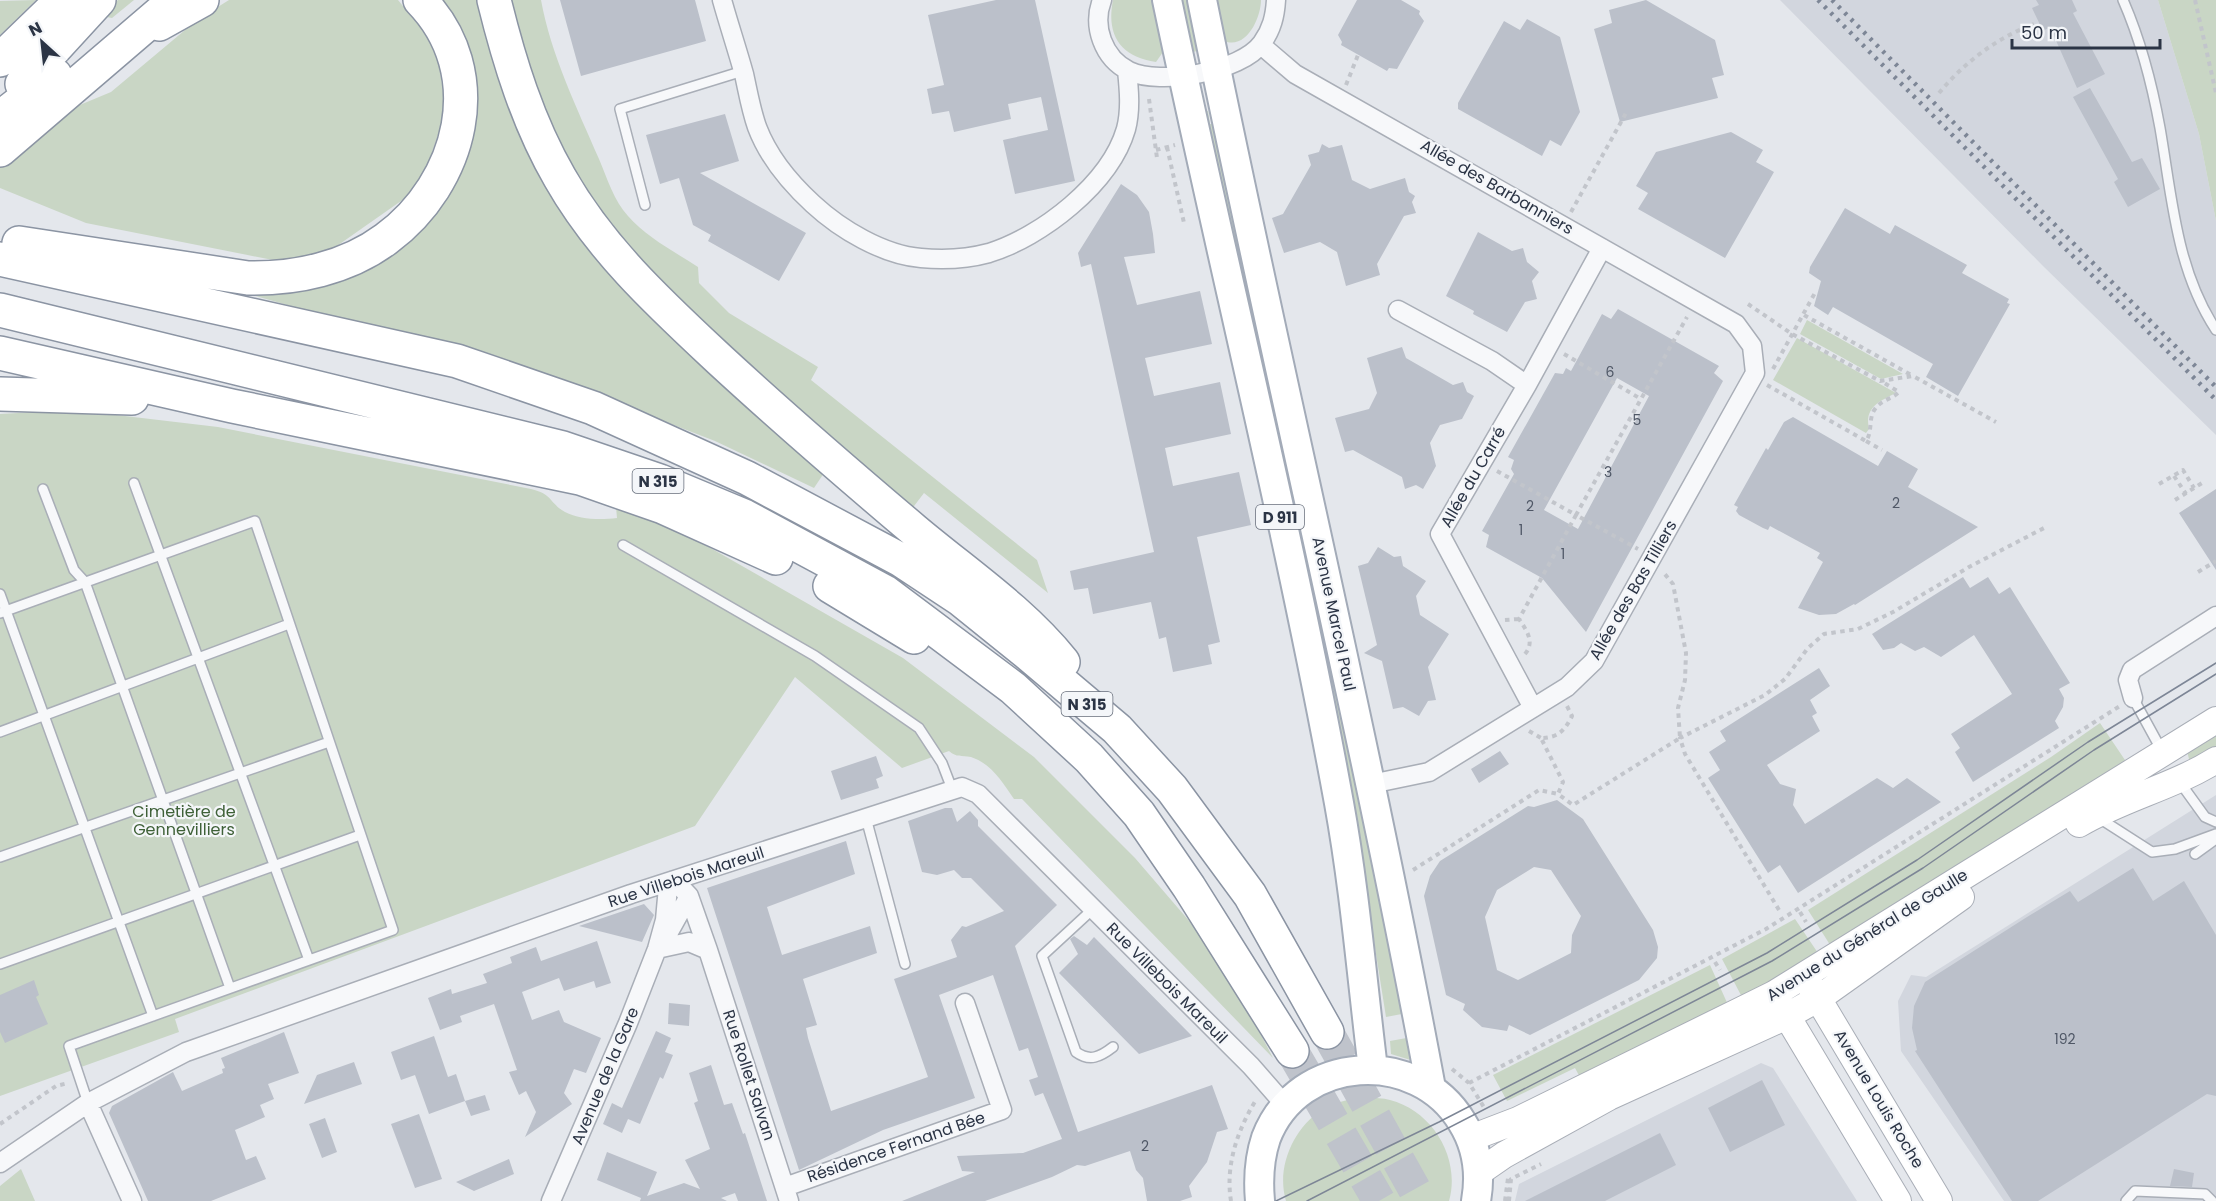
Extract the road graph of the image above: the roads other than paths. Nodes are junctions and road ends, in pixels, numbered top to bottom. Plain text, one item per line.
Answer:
1 (62, 0) edge
2 (99, 0) edge
3 (152, 0) edge
4 (175, 0) edge
5 (202, 0) edge
6 (420, 0) edge
7 (494, 0) edge
8 (722, 0) edge
9 (1102, 0) edge
10 (1167, 0) edge
11 (1202, 0) edge
12 (1276, 0) edge
13 (2123, 0) edge
14 (131, 40) junction
15 (1261, 45) junction
16 (0, 60) edge
17 (1127, 70) junction
18 (743, 71) junction
19 (1215, 71) junction
20 (1183, 75) junction
21 (0, 107) edge
22 (0, 118) edge
23 (0, 150) edge
24 (645, 205) dead end
25 (0, 240) edge
26 (1602, 248) junction
27 (0, 259) edge
28 (0, 310) edge
29 (1398, 310) dead end
30 (1736, 324) joint
31 (2216, 330) edge
32 (0, 353) edge
33 (1527, 385) junction
34 (0, 394) edge
35 (232, 406) junction
36 (135, 483) dead end
37 (44, 489) dead end
38 (623, 545) dead end
39 (162, 555) junction
40 (85, 582) junction
41 (0, 594) edge
42 (3, 612) edge
43 (2216, 616) edge
44 (289, 624) junction
45 (200, 657) junction
46 (123, 686) junction
47 (2133, 698) joint
48 (1533, 708) junction
49 (44, 715) junction
50 (2216, 720) edge
51 (1116, 729) junction
52 (0, 732) edge
53 (329, 742) junction
54 (2163, 754) junction
55 (2216, 760) edge
56 (242, 772) junction
57 (2179, 781) junction
58 (1371, 784) junction
59 (952, 789) junction
60 (163, 800) junction
61 (2095, 815) junction
62 (866, 818) junction
63 (2216, 822) edge
64 (85, 828) junction
65 (2216, 834) edge
66 (360, 835) junction
67 (2216, 839) edge
68 (2195, 854) dead end
69 (0, 858) edge
70 (275, 865) junction
71 (674, 880) junction
72 (1189, 887) junction
73 (196, 893) junction
74 (689, 896) junction
75 (1093, 909) junction
76 (118, 921) junction
77 (657, 949) junction
78 (708, 950) junction
79 (309, 960) junction
80 (0, 964) edge
81 (905, 964) dead end
82 (1812, 987) junction
83 (230, 988) junction
84 (965, 1003) dead end
85 (1780, 1005) junction
86 (153, 1016) junction
87 (1328, 1032) tunnel mouth
88 (1113, 1047) dead end
89 (1292, 1051) tunnel mouth
90 (1373, 1069) junction
91 (1431, 1088) junction
92 (88, 1102) junction
93 (1286, 1106) junction
94 (1471, 1138) junction
95 (0, 1163) edge
96 (1478, 1173) junction
97 (787, 1194) edge
98 (132, 1201) edge
99 (550, 1201) edge
100 (1260, 1201) edge
101 (1476, 1201) edge
102 (1898, 1201) edge
103 (1939, 1201) edge
104 (2126, 1201) edge
105 (2212, 1201) edge

1 - 16 highway
2 - 21 highway
3 - 22 highway
4 - 14 highway
5 - 14 highway
6 - 25 highway
7 - 51 highway, N 315
8 - 18 street
9 - 17 street
10 - 20 main road, Avenue Marcel Paul / D 911
11 - 19 main road, Avenue Marcel Paul / D 911
12 - 15 street
13 - 31 lane
14 - 23 highway
15 - 19 street
15 - 26 street, Allée des Barbanniers
17 - 18 street
17 - 20 street
18 - 24 lane
19 - 20 street
19 - 58 main road, Avenue Marcel Paul / D 911
20 - 90 main road, Avenue Marcel Paul / D 911
26 - 30 street, Allée des Barbanniers
26 - 33 street, Allée du Carré
27 - 51 highway, N 315
28 - 72 highway, N 315
29 - 33 street
30 - 48 street, Allée des Bas Tilliers
32 - 35 highway
33 - 48 street, Allée du Carré
34 - 35 highway
35 - 72 highway, N 315
36 - 39 lane
37 - 40 lane
38 - 59 lane
39 - 40 lane
39 - 44 lane
39 - 45 lane
40 - 42 lane
40 - 46 lane
41 - 42 lane
42 - 49 lane
43 - 47 street
44 - 45 lane
44 - 53 lane
45 - 46 lane
45 - 56 lane
46 - 49 lane
46 - 60 lane
47 - 54 lane
48 - 58 street, Allée des Bas Tilliers
49 - 52 lane
49 - 64 lane
50 - 54 main road, Avenue du Général de Gaulle
51 - 87 highway, N 315
53 - 56 lane
53 - 66 lane
54 - 57 main road
54 - 82 main road, Avenue du Général de Gaulle
55 - 57 main road, Avenue du Général de Gaulle
56 - 60 lane
56 - 70 lane
57 - 61 main road, Avenue du Général de Gaulle
57 - 63 lane
58 - 91 main road, Avenue Marcel Paul / D 911
59 - 62 street, Rue Villebois Mareuil
59 - 75 street, Rue Villebois Mareuil
60 - 64 lane
60 - 73 lane
61 - 65 lane
61 - 82 main road, Avenue du Général de Gaulle
62 - 71 street, Rue Villebois Mareuil
62 - 81 lane
64 - 69 lane
64 - 76 lane
66 - 70 lane
66 - 79 lane
67 - 68 lane
70 - 73 lane
70 - 79 lane
71 - 74 street, Rue Rollet Salvan
71 - 77 street, Avenue de la Gare
71 - 92 street, Rue Villebois Mareuil
72 - 89 highway, N 315
73 - 76 lane
73 - 83 lane
74 - 77 street, Avenue de la Gare
74 - 78 street, Rue Rollet Salvan
75 - 88 lane
75 - 93 street, Rue Villebois Mareuil
76 - 80 lane
76 - 86 lane
77 - 78 street
77 - 99 street, Avenue de la Gare
78 - 97 street, Rue Rollet Salvan
79 - 83 lane
82 - 85 main road, Avenue du Général de Gaulle
82 - 103 main road, Avenue Louis Roche
83 - 86 lane
84 - 97 street, Résidence Fernand Bée
85 - 94 main road, Avenue du Général de Gaulle
85 - 96 main road, Avenue du Général de Gaulle
85 - 102 main road
86 - 92 lane
90 - 91 main road
90 - 93 main road
91 - 94 main road
92 - 95 street, Rue Villebois Mareuil
92 - 98 street
93 - 100 main road
94 - 96 main road
96 - 101 main road
104 - 105 lane

